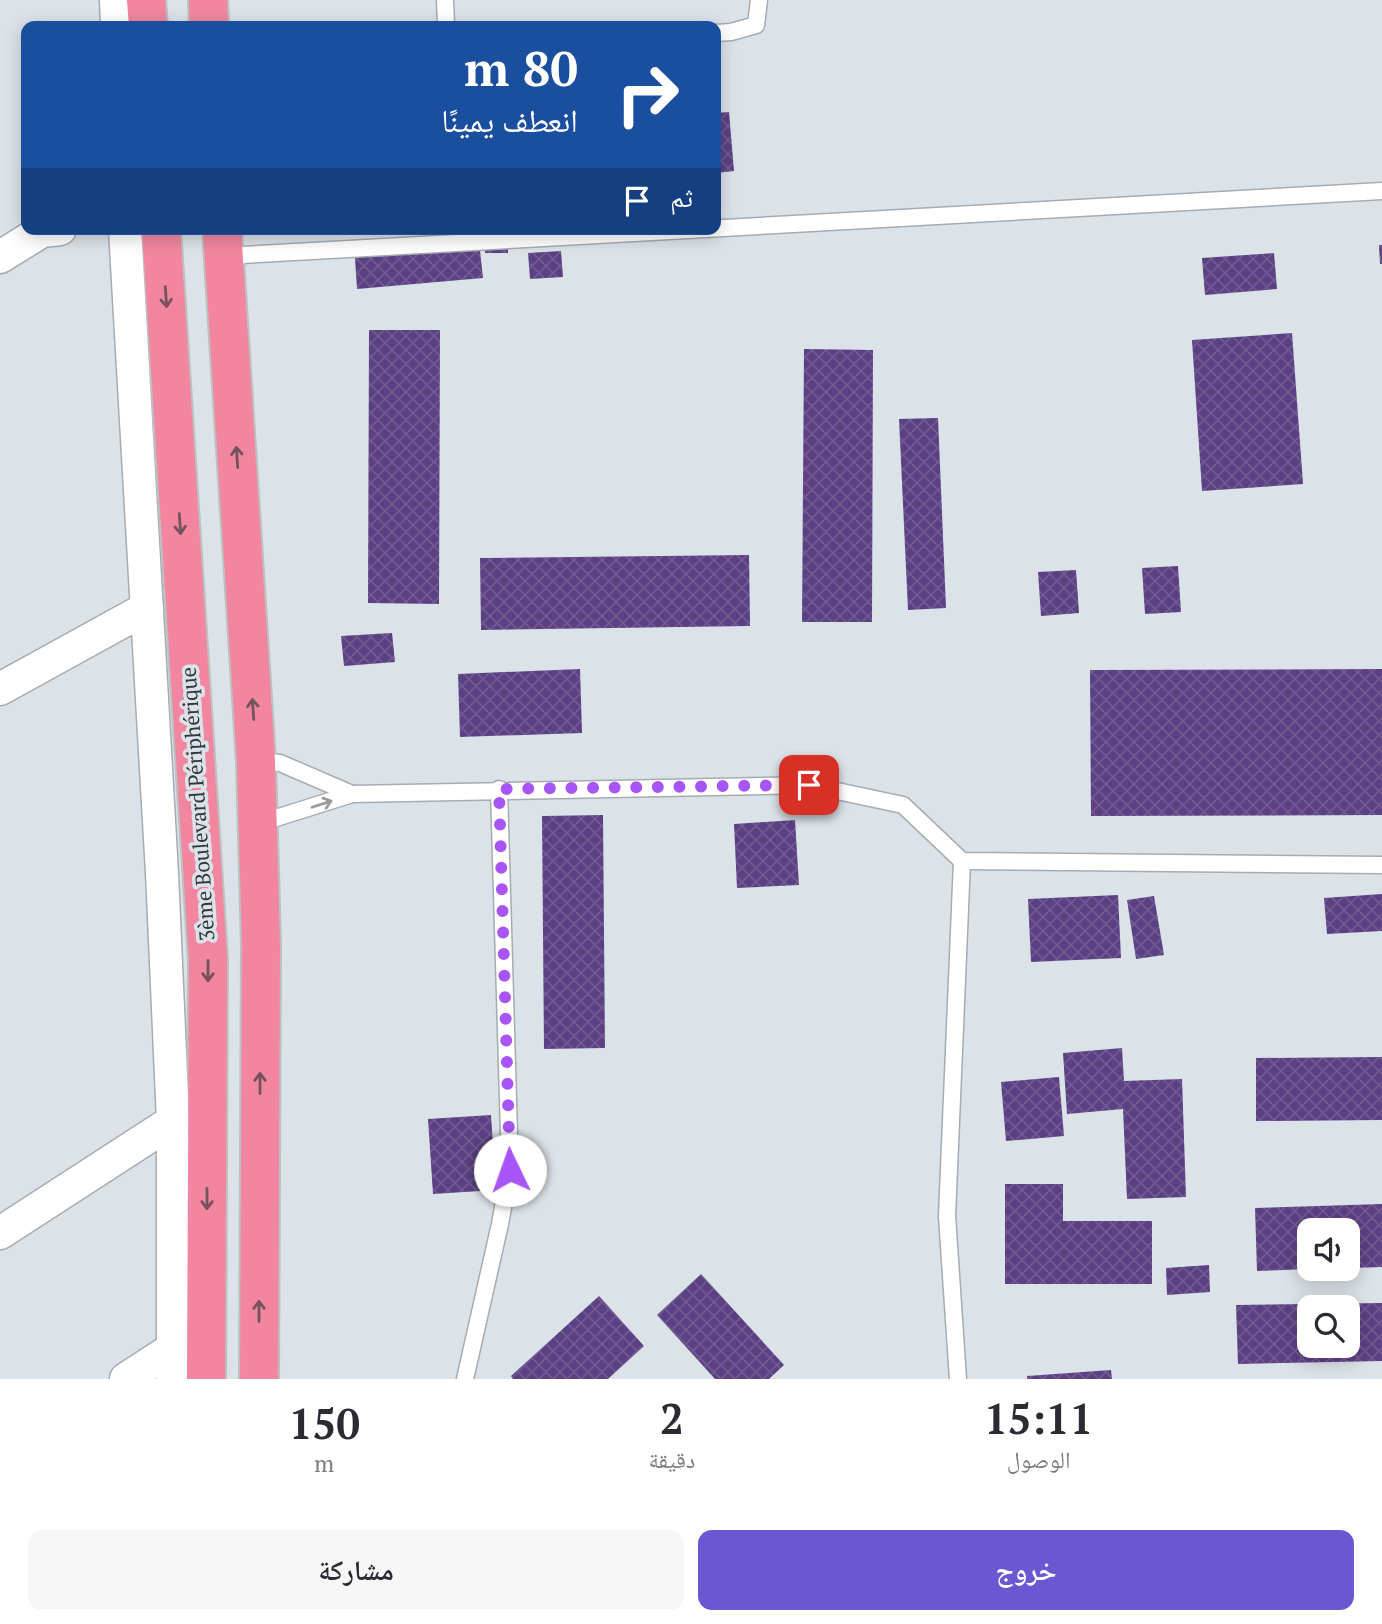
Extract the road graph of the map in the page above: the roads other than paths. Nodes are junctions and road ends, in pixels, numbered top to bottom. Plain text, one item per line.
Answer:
1 (116, 0) edge
2 (146, 0) edge
3 (208, 0) edge
4 (445, 0) edge
5 (759, 0) edge
6 (117, 21) edge
7 (148, 21) edge
8 (209, 21) edge
9 (446, 21) edge
10 (721, 33) edge
11 (1382, 191) edge
12 (721, 221) edge
13 (36, 235) edge
14 (125, 235) edge
15 (161, 235) edge
16 (401, 235) edge
17 (223, 243) edge
18 (0, 257) edge
19 (147, 608) junction
20 (0, 689) edge
21 (256, 761) junction
22 (499, 789) junction
23 (352, 794) junction
24 (257, 824) junction
25 (962, 861) junction
26 (1382, 865) edge
27 (173, 1121) junction
28 (0, 1233) edge
29 (206, 1327) junction
30 (173, 1364) edge
31 (126, 1379) edge
32 (206, 1379) edge
33 (259, 1379) edge
34 (465, 1379) edge
35 (958, 1379) edge

1 - 6 street
2 - 7 highway
3 - 8 highway
4 - 9 lane
5 - 10 lane
11 - 12 lane
13 - 18 street
14 - 19 street
15 -> 29 highway, 3ème Boulevard Périphérique
16 - 17 lane
21 -> 17 highway
19 - 20 street
19 - 27 street
21 - 23 lane
21 - 24 highway
22 - 23 lane
22 - 25 lane
22 - 34 lane
24 -> 23 lane
33 -> 24 highway
25 - 26 lane
25 - 35 lane
27 - 28 street
27 - 30 street
29 - 30 street
29 - 32 highway, 3ème Boulevard Périphérique
30 - 31 street

